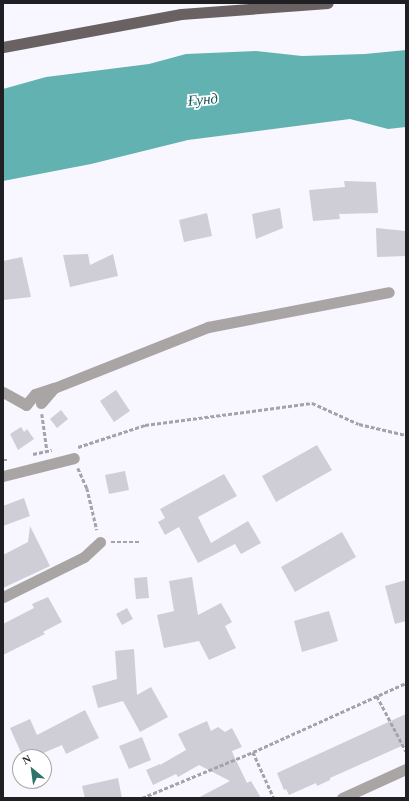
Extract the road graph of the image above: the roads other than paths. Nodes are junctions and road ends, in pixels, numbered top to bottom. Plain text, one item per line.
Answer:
1 (328, 3) edge
2 (3, 47) edge
3 (389, 292) dead end
4 (54, 388) junction
5 (3, 392) edge
6 (41, 404) road end
7 (74, 458) road end
8 (3, 476) edge
9 (100, 542) road end
10 (3, 597) edge
11 (406, 769) edge
12 (342, 798) edge

1 - 2 main road
3 - 4 street
4 - 5 street
4 - 6 street
7 - 8 street
9 - 10 street
11 - 12 street

